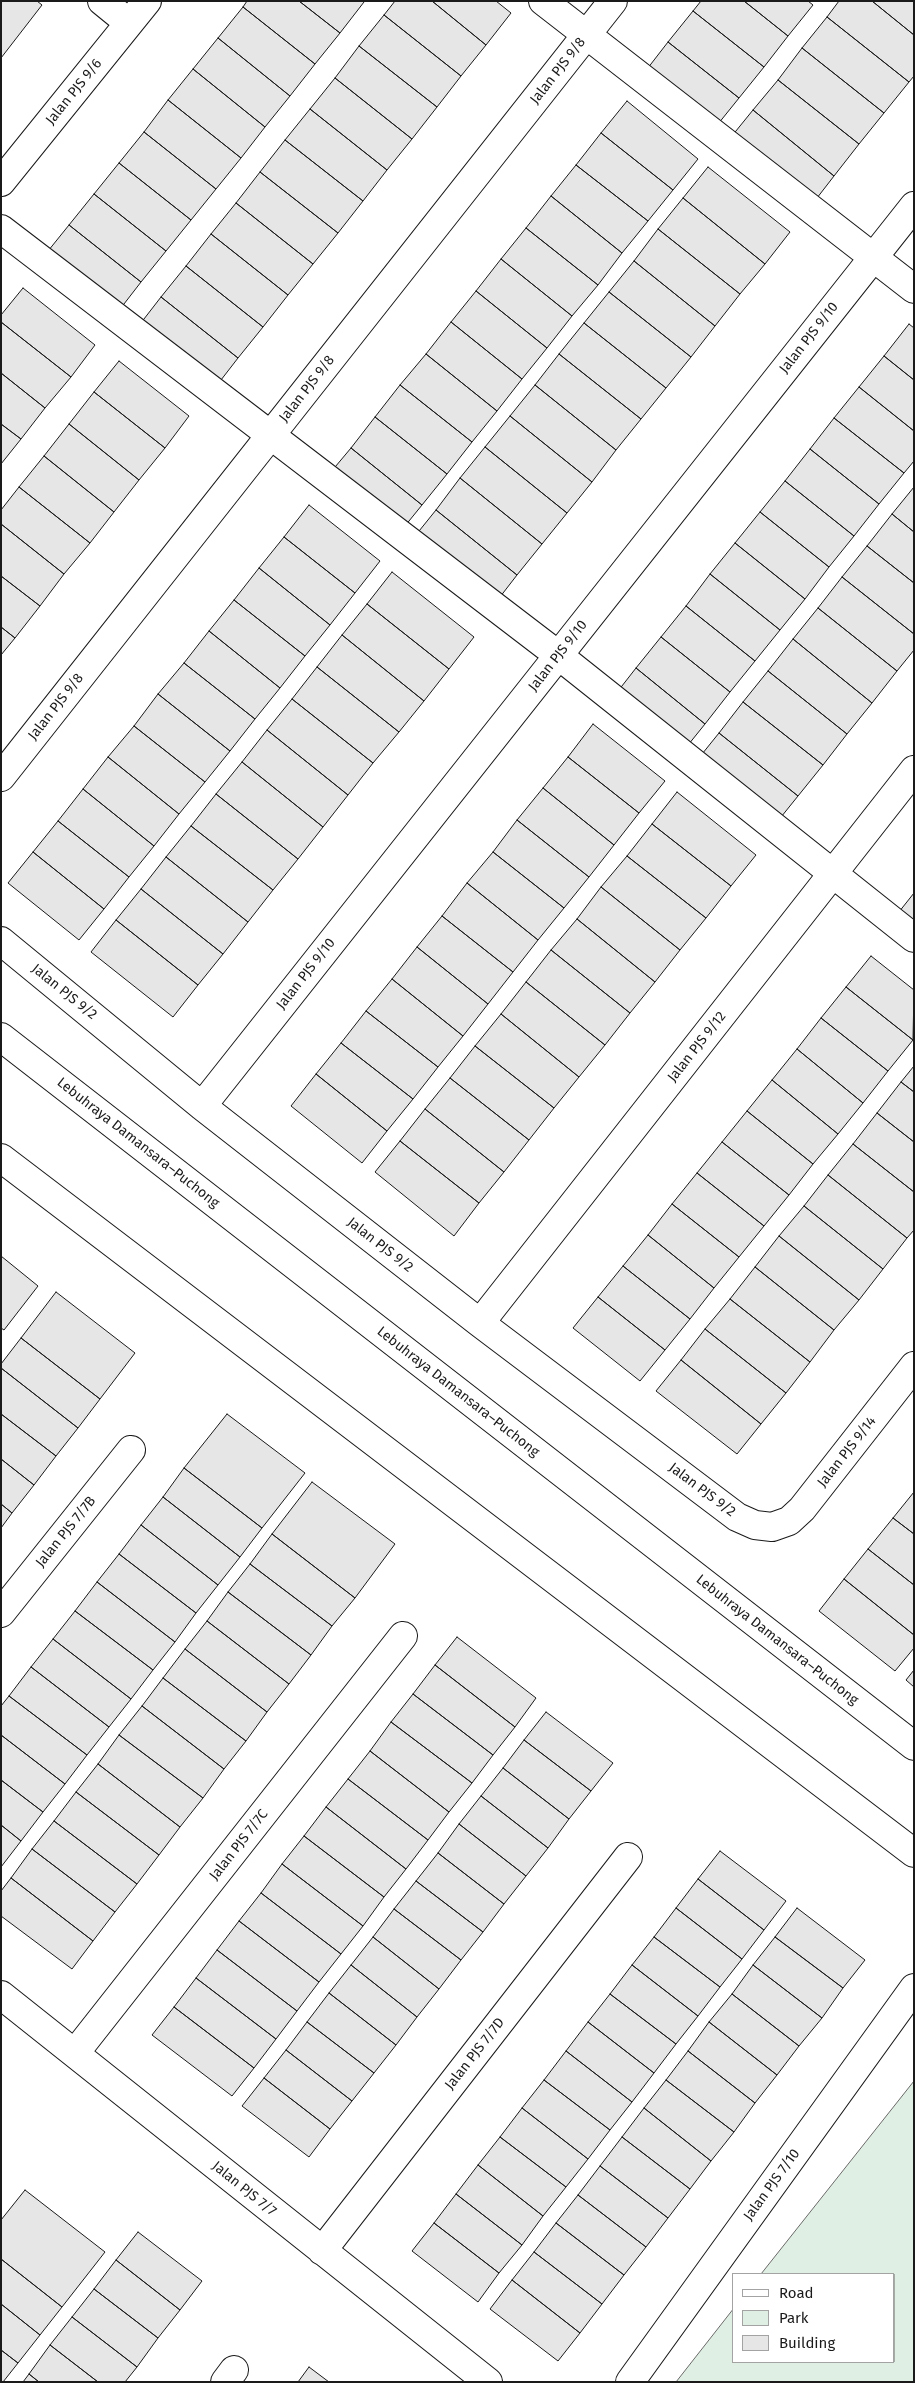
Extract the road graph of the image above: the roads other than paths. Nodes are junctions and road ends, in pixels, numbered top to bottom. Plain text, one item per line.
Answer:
1 (102, 1) edge
2 (146, 1) edge
3 (543, 1) edge
4 (613, 1) edge
5 (129, 23) junction
6 (586, 35) junction
7 (1, 182) edge
8 (914, 206) edge
9 (1, 229) edge
10 (873, 258) junction
11 (914, 289) edge
12 (270, 436) junction
13 (558, 655) junction
14 (914, 770) edge
15 (1, 777) edge
16 (833, 874) junction
17 (914, 938) edge
18 (1, 941) edge
19 (1, 1037) edge
20 (202, 1106) junction
21 (1, 1158) edge
22 (480, 1323) junction
23 (914, 1366) edge
24 (131, 1450) dead end
25 (772, 1527) joint
26 (1, 1613) edge
27 (403, 1636) dead end
28 (914, 1746) edge
29 (914, 1854) edge
30 (628, 1857) dead end
31 (914, 1988) edge
32 (1, 1995) edge
33 (74, 2053) junction
34 (322, 2251) junction
35 (488, 2382) edge
36 (630, 2382) edge

1 - 5 main road
2 - 5 main road, Jalan PJS 9/6
3 - 6 main road
4 - 6 main road, Jalan PJS 9/8
5 - 7 main road, Jalan PJS 9/6
6 - 10 main road
6 - 12 main road, Jalan PJS 9/8
8 - 10 main road, Jalan PJS 9/10
9 - 12 main road
10 - 11 main road
10 - 13 main road, Jalan PJS 9/10
12 - 13 main road
12 - 15 main road, Jalan PJS 9/8
13 - 16 main road
13 - 20 main road, Jalan PJS 9/10
14 - 16 main road, Jalan PJS 9/12
16 - 17 main road
16 - 22 main road, Jalan PJS 9/12
18 - 20 main road, Jalan PJS 9/2
19 - 28 main road, Lebuhraya Damansara–Puchong
20 - 22 main road, Jalan PJS 9/2
21 - 29 main road
22 - 25 main road, Jalan PJS 9/2
23 - 25 main road, Jalan PJS 9/14
24 - 26 main road, Jalan PJS 7/7B
27 - 33 main road, Jalan PJS 7/7C
30 - 34 main road, Jalan PJS 7/7D
31 - 36 main road, Jalan PJS 7/10
32 - 33 main road, Jalan PJS 7/7
33 - 34 main road, Jalan PJS 7/7
34 - 35 main road, Jalan PJS 7/7

